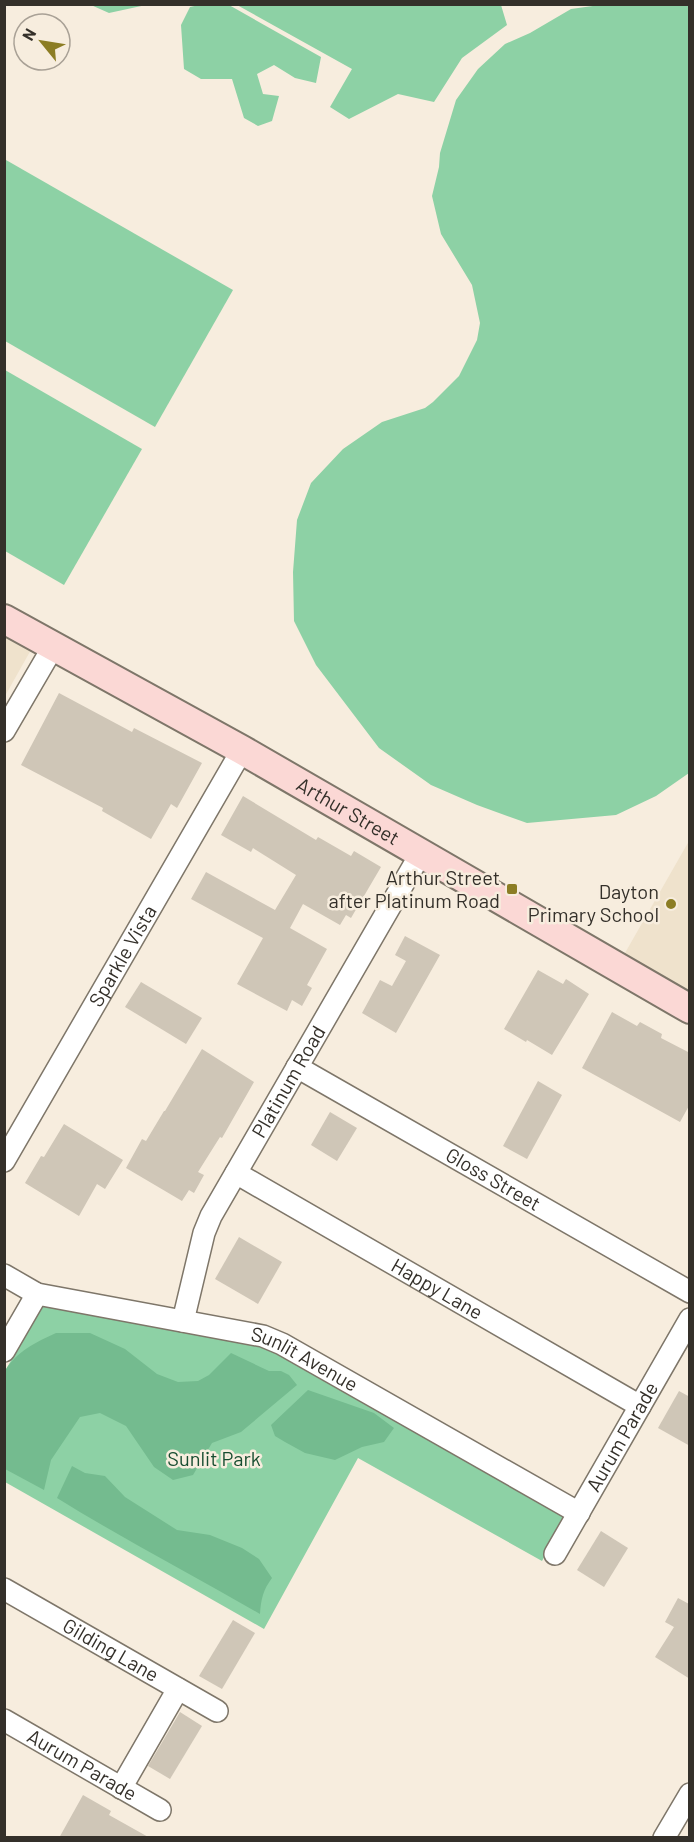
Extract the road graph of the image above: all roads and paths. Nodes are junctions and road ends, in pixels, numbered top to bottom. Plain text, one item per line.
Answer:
1 (4, 619) edge
2 (53, 647) junction
3 (4, 731) edge
4 (242, 750) junction
5 (421, 853) junction
6 (690, 1009) edge
7 (297, 1068) junction
8 (4, 1161) edge
9 (236, 1173) junction
10 (4, 1275) edge
11 (690, 1292) edge
12 (37, 1294) junction
13 (690, 1319) edge
14 (183, 1321) junction
15 (4, 1351) edge
16 (640, 1406) junction
17 (579, 1513) junction
18 (555, 1554) dead end
19 (4, 1589) edge
20 (178, 1689) junction
21 (217, 1711) dead end
22 (4, 1720) edge
23 (121, 1788) junction
24 (690, 1794) edge
25 (160, 1810) dead end
26 (664, 1838) edge

1 - 2 street, Arthur Street
2 - 3 street
2 - 4 street, Arthur Street
4 - 5 street, Arthur Street
4 - 8 street, Sparkle Vista
5 - 6 street, Arthur Street
5 - 7 street, Platinum Road
7 - 9 street, Platinum Road
7 - 11 street, Gloss Street
9 - 14 street, Platinum Road
9 - 16 street, Happy Lane
10 - 12 street, Sunlit Avenue
12 - 14 street, Sunlit Avenue
12 - 15 street
13 - 16 street, Aurum Parade
14 - 17 street, Sunlit Avenue
16 - 17 street, Aurum Parade
17 - 18 street, Aurum Parade
19 - 20 street, Gilding Lane
20 - 21 street, Gilding Lane
20 - 23 street
22 - 23 street, Aurum Parade
23 - 25 street, Aurum Parade
24 - 26 street

